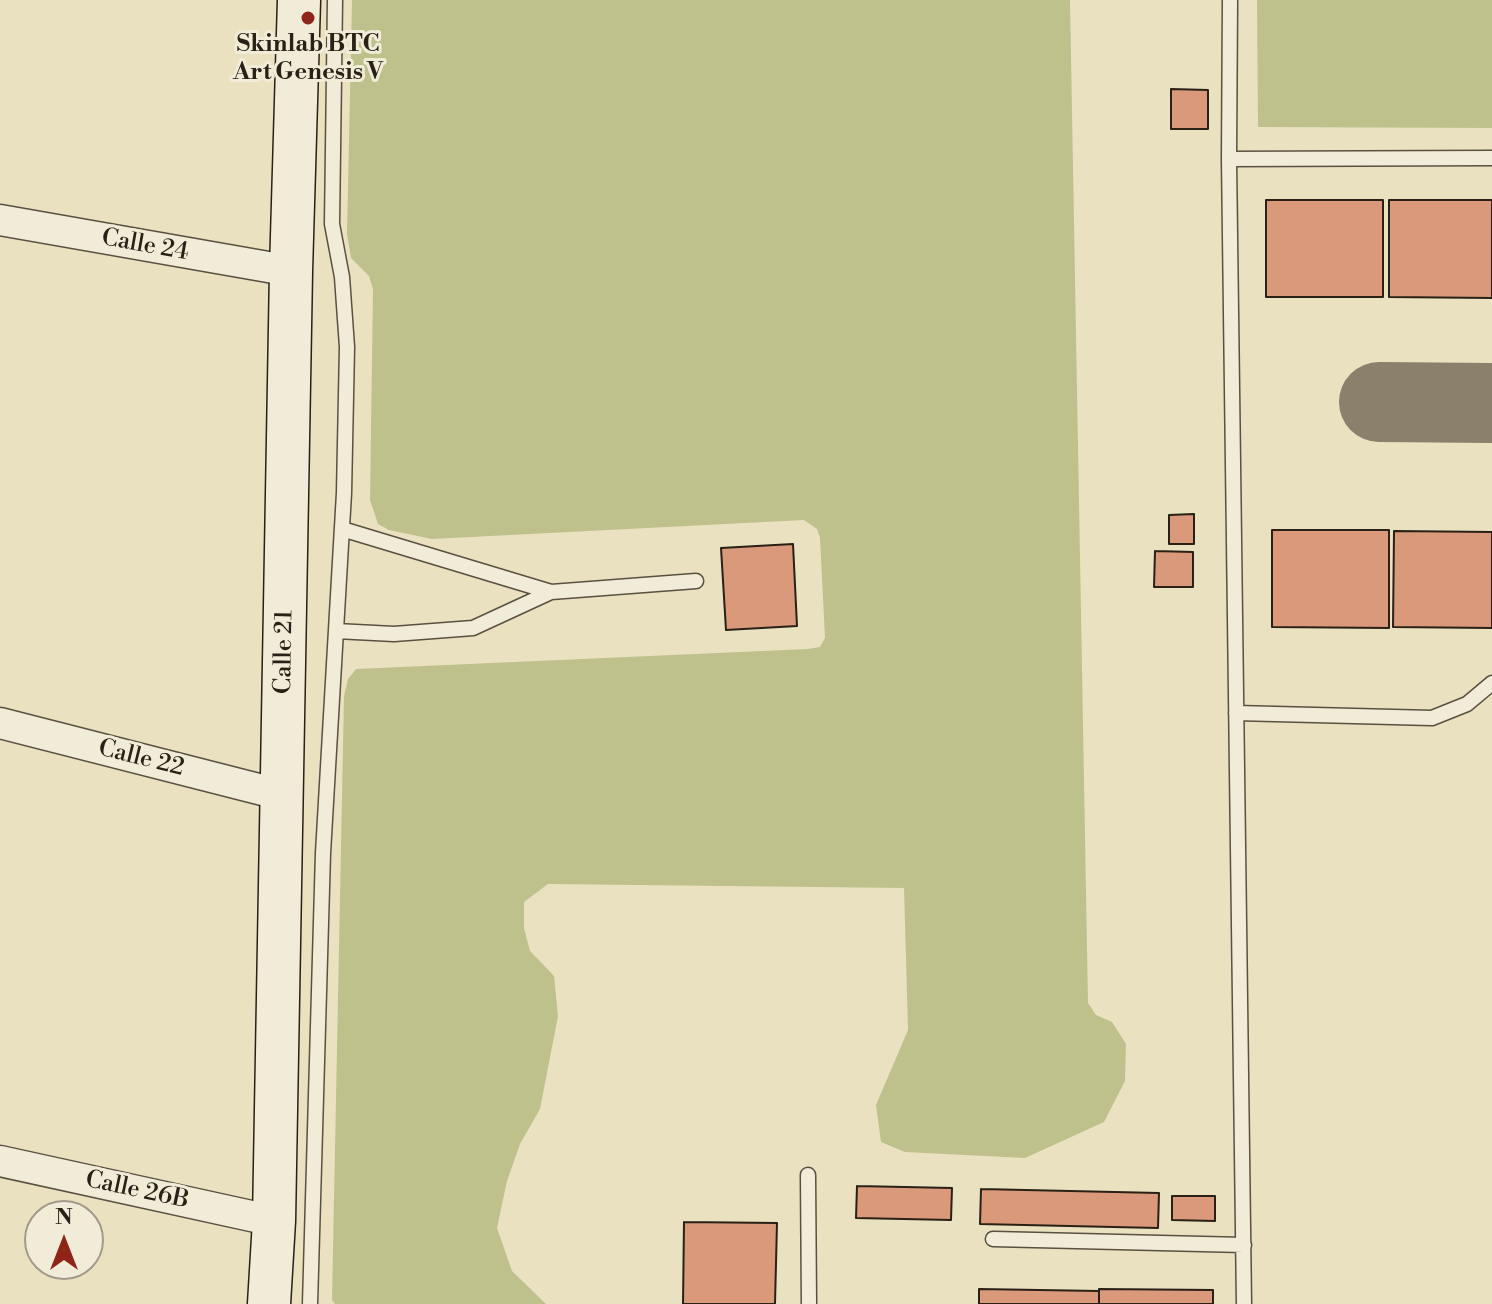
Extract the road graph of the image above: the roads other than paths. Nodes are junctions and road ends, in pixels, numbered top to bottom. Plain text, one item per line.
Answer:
1 (299, 0) edge
2 (335, 0) edge
3 (1230, 0) edge
4 (1492, 158) edge
5 (1229, 159) junction
6 (0, 220) edge
7 (291, 271) junction
8 (342, 529) junction
9 (696, 581) dead end
10 (551, 592) junction
11 (336, 631) junction
12 (1492, 683) edge
13 (1236, 713) junction
14 (0, 723) edge
15 (282, 795) junction
16 (0, 1161) edge
17 (808, 1175) dead end
18 (274, 1221) junction
19 (993, 1239) dead end
20 (1244, 1245) junction
21 (269, 1304) edge
22 (310, 1304) edge
23 (809, 1304) edge
24 (1244, 1304) edge

1 - 7 street, Calle 21
2 - 8 lane
3 - 5 lane
4 - 5 lane
5 - 13 lane
6 - 7 street, Calle 24
7 - 15 street, Calle 21
8 - 10 lane
8 - 11 lane
9 - 10 lane
10 - 11 lane
11 - 22 lane
12 - 13 lane
13 - 20 lane
14 - 15 street, Calle 22
15 - 18 street, Calle 21
16 - 18 street, Calle 26B
17 - 23 lane
18 - 21 street, Calle 21
19 - 20 lane
20 - 24 lane

